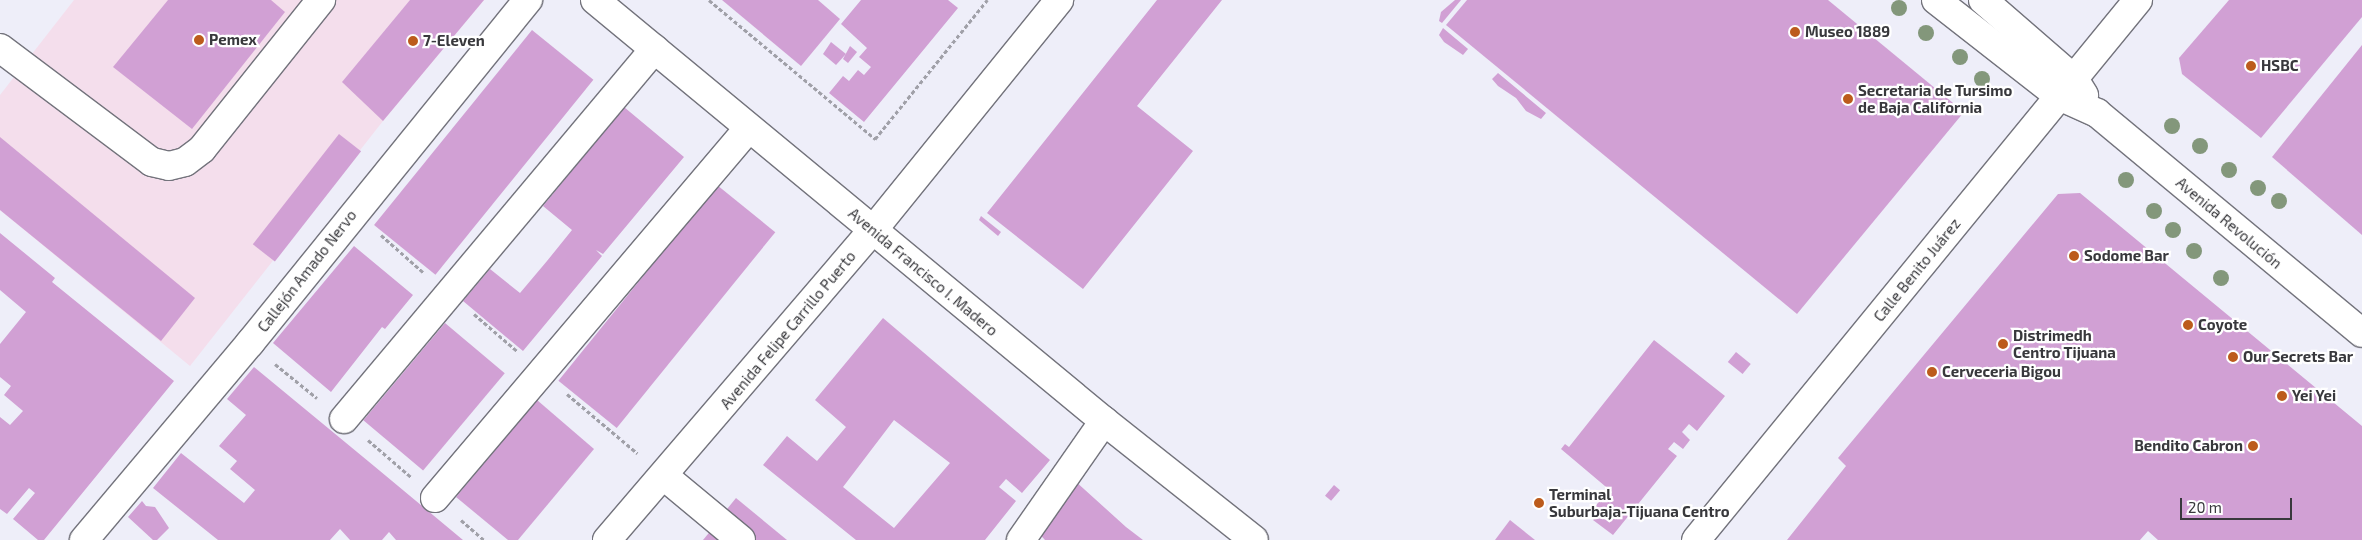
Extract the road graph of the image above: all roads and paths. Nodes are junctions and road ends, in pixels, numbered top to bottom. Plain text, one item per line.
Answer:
1 (321, 0) edge
2 (528, 0) edge
3 (595, 0) edge
4 (709, 0) edge
5 (987, 0) edge
6 (1059, 0) edge
7 (1936, 0) edge
8 (1983, 0) edge
9 (2138, 0) edge
10 (0, 48) edge
11 (654, 49) junction
12 (2066, 88) junction
13 (749, 128) junction
14 (354, 212) junction
15 (873, 230) junction
16 (449, 293) junction
17 (2362, 333) edge
18 (541, 371) junction
19 (344, 419) dead end
20 (1104, 422) junction
21 (664, 476) junction
22 (435, 498) dead end
23 (84, 540) edge
24 (608, 540) edge
25 (741, 540) edge
26 (1021, 540) edge
27 (1254, 540) edge
28 (1696, 540) edge

1 - 10 main road
2 - 14 main road, Callejón Amado Nervo
3 - 11 main road, Avenida Francisco I. Madero
4 - 5 path
6 - 15 main road, Avenida Felipe Carrillo Puerto
7 - 12 main road, Avenida Revolución
8 - 12 main road, Avenida Revolución
9 - 12 main road, Calle Benito Juárez
11 - 13 main road, Avenida Francisco I. Madero
11 - 16 main road
12 - 17 main road, Avenida Revolución
12 - 28 main road, Calle Benito Juárez
13 - 15 main road, Avenida Francisco I. Madero
13 - 18 main road
14 - 16 path
14 - 23 main road, Callejón Amado Nervo
15 - 20 main road, Avenida Francisco I. Madero
15 - 21 main road, Avenida Felipe Carrillo Puerto
16 - 18 path
16 - 19 main road
18 - 21 path
18 - 22 main road
20 - 26 main road
20 - 27 main road, Avenida Francisco I. Madero
21 - 24 main road, Avenida Felipe Carrillo Puerto
21 - 25 main road

